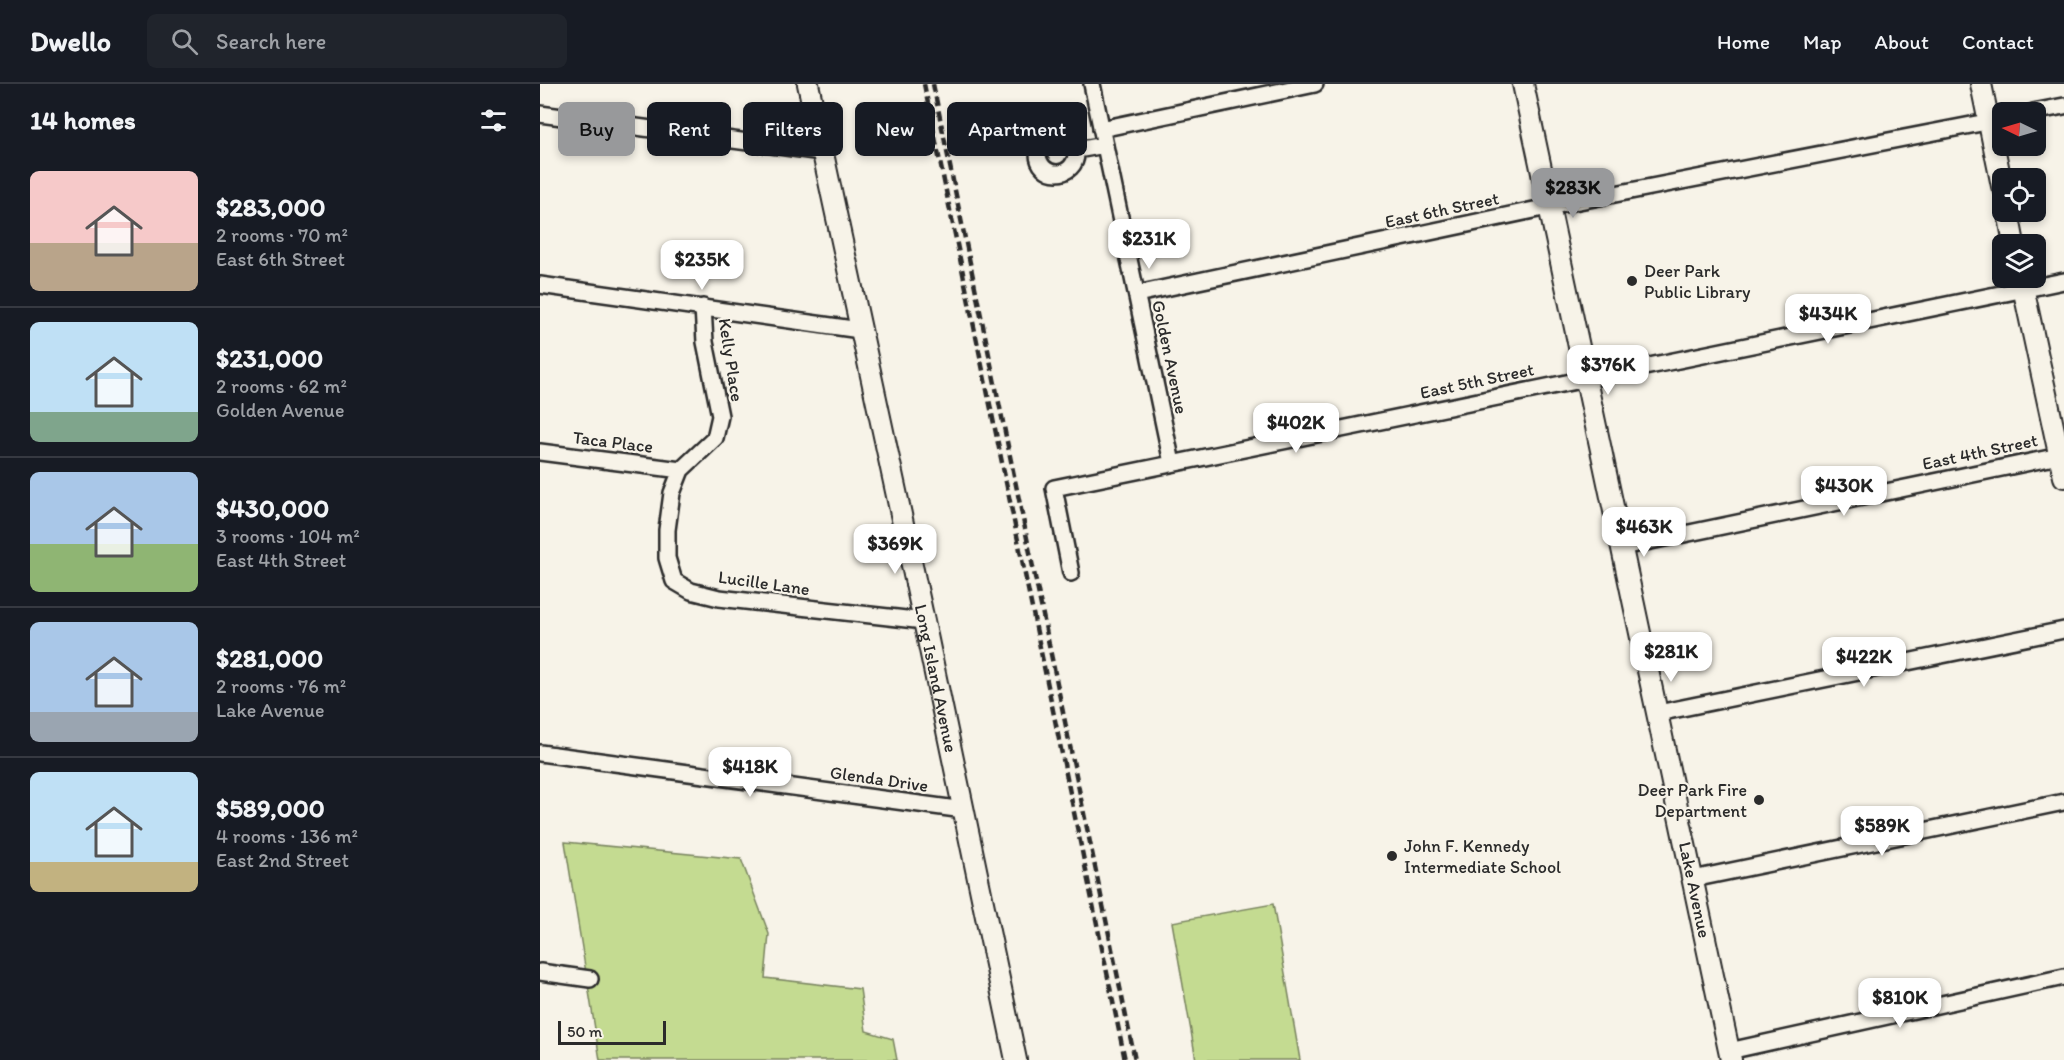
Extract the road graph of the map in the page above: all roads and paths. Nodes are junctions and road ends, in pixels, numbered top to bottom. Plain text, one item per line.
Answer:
1 (808, 84) edge
2 (1092, 84) edge
3 (1315, 84) edge
4 (1523, 84) edge
5 (1981, 84) edge
6 (812, 102) edge
7 (2064, 106) edge
8 (2046, 109) edge
9 (1992, 110) edge
10 (540, 114) edge
11 (1992, 121) edge
12 (1101, 129) junction
13 (743, 141) edge
14 (1105, 145) junction
15 (1087, 148) edge
16 (823, 156) edge
17 (1548, 207) junction
18 (2064, 280) edge
19 (2046, 281) edge
20 (540, 285) edge
21 (1999, 288) edge
22 (2023, 288) edge
23 (1137, 294) junction
24 (703, 307) junction
25 (860, 330) junction
26 (1585, 378) junction
27 (540, 452) edge
28 (2062, 456) edge
29 (1172, 463) junction
30 (681, 470) junction
31 (2064, 477) edge
32 (1622, 546) junction
33 (1071, 573) dead end
34 (674, 581) joint
35 (924, 621) junction
36 (2064, 630) edge
37 (1658, 713) junction
38 (540, 753) edge
39 (2064, 802) edge
40 (964, 810) junction
41 (1693, 879) junction
42 (540, 972) edge
43 (2064, 977) edge
44 (590, 979) dead end
45 (1730, 1056) edge
46 (1016, 1060) edge

1 - 6 street, Long Island Avenue
2 - 12 street, Golden Avenue
3 - 12 street
4 - 17 street, Lake Avenue
5 - 9 street
7 - 8 street
10 - 13 street
11 - 17 street, East 6th Street
12 - 14 street, Golden Avenue
14 - 15 street
14 - 23 street, Golden Avenue
16 - 25 street, Long Island Avenue
17 - 23 street, East 6th Street
17 - 26 street, Lake Avenue
18 - 19 street, East 5th Street
20 - 24 street
21 - 26 street, East 5th Street
22 - 28 street
23 - 29 street, Golden Avenue
24 - 25 street
24 - 30 street, Kelly Place
25 - 35 street, Long Island Avenue
26 - 29 street, East 5th Street
26 - 32 street, Lake Avenue
27 - 30 street, Taca Place
28 - 31 street
28 - 32 street, East 4th Street
29 - 33 street, East 5th Street
30 - 34 street, Kelly Place
32 - 37 street, Lake Avenue
34 - 35 street, Lucille Lane
35 - 40 street, Long Island Avenue
36 - 37 street
37 - 41 street, Lake Avenue
38 - 40 street, Glenda Drive
39 - 41 street
40 - 46 street, Long Island Avenue
41 - 45 street, Lake Avenue
42 - 44 street
43 - 45 street

